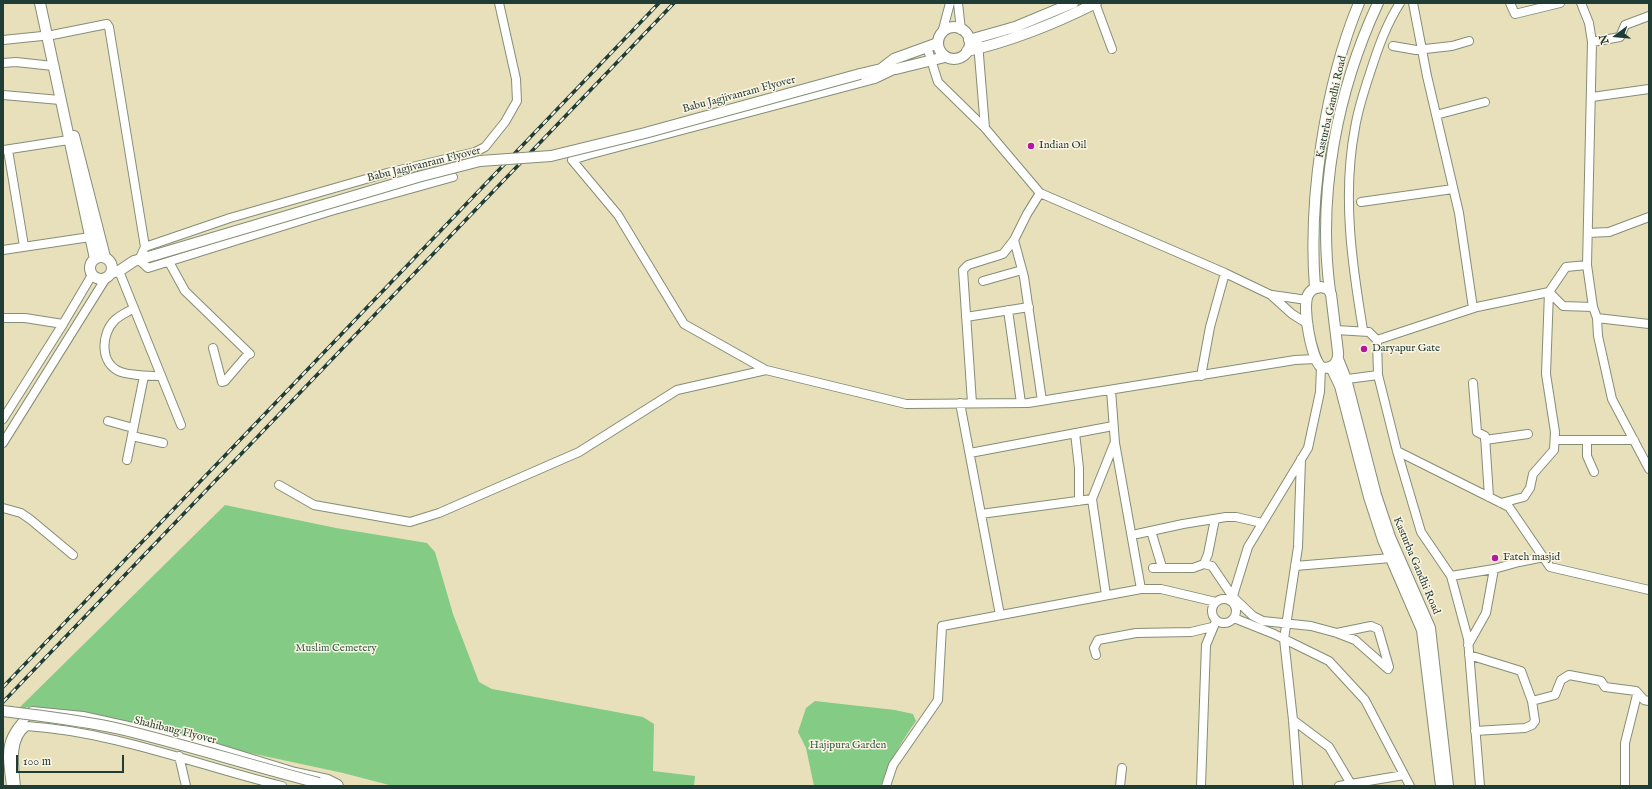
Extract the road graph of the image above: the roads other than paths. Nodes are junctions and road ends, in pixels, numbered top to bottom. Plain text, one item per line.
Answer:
1 (40, 3) edge
2 (46, 3) edge
3 (499, 3) edge
4 (958, 3) edge
5 (1073, 3) edge
6 (1096, 3) edge
7 (1359, 3) edge
8 (1378, 3) edge
9 (1400, 3) edge
10 (1413, 3) edge
11 (1510, 3) edge
12 (1560, 3) edge
13 (1581, 3) edge
14 (949, 4) edge
15 (1649, 16) edge
16 (961, 30) junction
17 (49, 35) junction
18 (940, 38) junction
19 (973, 39) junction
20 (3, 40) edge
21 (1469, 40) dead end
22 (1592, 42) junction
23 (1393, 46) dead end
24 (927, 47) junction
25 (979, 49) junction
26 (1112, 49) dead end
27 (1422, 50) junction
28 (967, 51) junction
29 (945, 56) junction
30 (931, 60) junction
31 (3, 62) edge
32 (53, 66) junction
33 (881, 69) junction
34 (896, 69) junction
35 (1649, 89) edge
36 (3, 95) edge
37 (1592, 97) junction
38 (60, 100) junction
39 (1485, 102) dead end
40 (1436, 115) junction
41 (985, 128) junction
42 (72, 140) junction
43 (6, 150) edge
44 (453, 177) dead end
45 (1453, 189) junction
46 (1040, 193) junction
47 (1361, 202) dead end
48 (1649, 217) edge
49 (1588, 233) junction
50 (90, 237) junction
51 (1014, 240) junction
52 (24, 246) junction
53 (145, 247) junction
54 (3, 250) edge
55 (103, 259) junction
56 (136, 261) junction
57 (168, 262) junction
58 (1587, 265) junction
59 (1022, 270) junction
60 (1225, 273) junction
61 (112, 274) junction
62 (92, 275) junction
63 (983, 281) dead end
64 (1315, 288) junction
65 (1330, 291) junction
66 (1549, 292) junction
67 (1271, 295) junction
68 (1307, 300) junction
69 (1028, 307) junction
70 (1593, 307) junction
71 (134, 308) junction
72 (1474, 308) junction
73 (1008, 310) junction
74 (966, 317) junction
75 (3, 318) edge
76 (1597, 318) junction
77 (63, 324) junction
78 (1308, 324) junction
79 (1649, 324) edge
80 (1336, 330) junction
81 (1363, 330) junction
82 (1377, 340) junction
83 (213, 348) dead end
84 (1338, 359) junction
85 (1322, 364) junction
86 (766, 370) junction
87 (1378, 375) junction
88 (144, 376) junction
89 (161, 376) junction
90 (1201, 376) junction
91 (1342, 380) junction
92 (1473, 383) dead end
93 (22, 389) junction
94 (1111, 390) junction
95 (32, 397) junction
96 (1042, 401) junction
97 (960, 403) junction
98 (972, 403) junction
99 (1021, 403) junction
100 (3, 419) edge
101 (108, 421) dead end
102 (181, 425) dead end
103 (1113, 426) junction
104 (133, 432) junction
105 (1075, 433) junction
106 (1528, 434) dead end
107 (1485, 440) junction
108 (1555, 440) junction
109 (1587, 440) junction
110 (1634, 440) junction
111 (163, 443) dead end
112 (1115, 443) junction
113 (3, 444) edge
114 (1397, 451) junction
115 (970, 453) junction
116 (1301, 459) junction
117 (1647, 459) edge
118 (127, 460) dead end
119 (1649, 469) edge
120 (1594, 472) dead end
121 (279, 485) dead end
122 (1489, 497) junction
123 (1092, 499) junction
124 (1079, 501) junction
125 (1501, 503) junction
126 (3, 508) edge
127 (981, 514) junction
128 (1215, 519) junction
129 (1262, 523) junction
130 (1151, 531) junction
131 (1137, 534) dead end
132 (73, 554) dead end
133 (1544, 557) junction
134 (1391, 558) junction
135 (1204, 564) junction
136 (1295, 566) junction
137 (1162, 567) junction
138 (1153, 568) dead end
139 (1494, 569) junction
140 (1451, 576) junction
141 (1141, 589) junction
142 (1649, 590) edge
143 (1106, 595) junction
144 (1232, 599) junction
145 (1216, 602) junction
146 (1000, 615) junction
147 (1234, 618) junction
148 (1286, 623) junction
149 (1214, 624) junction
150 (1338, 633) junction
151 (1284, 639) junction
152 (1468, 645) junction
153 (1469, 655) junction
154 (1096, 656) dead end
155 (1637, 695) junction
156 (1532, 701) junction
157 (1649, 701) edge
158 (3, 711) edge
159 (3, 716) edge
160 (1293, 720) junction
161 (1475, 732) junction
162 (179, 756) junction
163 (1122, 768) dead end
164 (1404, 775) junction
165 (315, 784) edge
166 (1351, 784) junction
167 (10, 786) edge
168 (16, 786) edge
169 (186, 786) edge
170 (282, 786) edge
171 (338, 786) edge
172 (343, 786) edge
173 (886, 786) edge
174 (1120, 786) edge
175 (1201, 786) edge
176 (1298, 786) edge
177 (1339, 786) edge
178 (1410, 786) edge
179 (1440, 786) edge
180 (1448, 786) edge
181 (1480, 786) edge
182 (1625, 786) edge

1 - 17 main road
2 - 17 main road
3 - 53 street
4 - 16 street
5 - 19 main road
6 - 25 main road
6 - 26 street
7 - 64 main road, Kasturba Gandhi Road
8 - 65 main road, Kasturba Gandhi Road
9 - 81 street
10 - 27 street
11 - 12 street
13 - 22 street
14 - 18 street
15 - 22 street
16 - 18 main road
16 - 19 main road
17 - 20 street
17 - 32 main road
17 - 42 main road
17 - 53 street
18 - 24 main road
18 - 29 main road
19 - 25 street
19 - 28 main road
21 - 27 street
22 - 37 street
23 - 27 street
24 - 30 street
24 - 33 main road
25 - 28 main road
25 - 41 street
27 - 40 street
28 - 29 main road
29 - 30 main road
30 - 34 main road
30 - 41 street
31 - 32 street
32 - 38 main road
33 - 34 main road
33 - 56 main road, Babu Jagjivanram Flyover, bridge
34 - 86 street
35 - 37 street
36 - 38 street
37 - 49 street
38 - 42 main road
39 - 40 street
40 - 45 street
41 - 46 street
42 - 43 street
42 - 50 main road
42 - 55 main road
43 - 52 street
44 - 57 street
45 - 47 street
45 - 72 street
46 - 51 street
46 - 60 street
48 - 49 street
49 - 58 street
50 - 52 street
50 - 55 main road
51 - 59 street
51 - 74 street
52 - 54 street
53 - 56 street
55 - 56 main road
55 - 61 main road
55 - 62 main road
56 - 57 street
56 - 61 main road
57 - 83 street
58 - 66 street
58 - 70 street
59 - 63 street
59 - 69 street
60 - 67 street
60 - 90 street
61 - 62 main road
61 - 71 street
61 - 95 street
62 - 77 street
64 - 65 main road
64 - 68 main road
65 - 80 main road, Kasturba Gandhi Road
66 - 70 street
66 - 72 street
66 - 108 street
67 - 68 street
67 - 78 street
68 - 78 main road, Kasturba Gandhi Road
69 - 73 street
69 - 96 street
70 - 76 street
71 - 88 street
71 - 89 street
72 - 82 street
73 - 74 street
73 - 99 street
74 - 98 street
75 - 77 street
76 - 79 street
76 - 110 street
77 - 93 street
78 - 85 main road, Kasturba Gandhi Road
80 - 81 street
80 - 84 main road, Kasturba Gandhi Road
81 - 82 street
82 - 87 street
84 - 85 main road
84 - 91 main road, Kasturba Gandhi Road
85 - 90 street
85 - 91 main road, Kasturba Gandhi Road
85 - 116 street
86 - 97 street
86 - 121 street
87 - 91 street
87 - 114 street
88 - 89 street
88 - 104 street
89 - 102 street
90 - 94 street
91 - 134 main road, Kasturba Gandhi Road
91 - 180 main road, Kasturba Gandhi Road
92 - 107 street
93 - 95 street
93 - 100 street
94 - 96 street
94 - 103 street
95 - 113 street
96 - 99 street
97 - 98 street
97 - 115 street
98 - 99 street
101 - 104 street
103 - 105 street
103 - 112 street
104 - 111 street
104 - 118 street
105 - 115 street
105 - 124 street
106 - 107 street
107 - 122 street
108 - 109 street
108 - 125 street
109 - 110 street
109 - 120 street
110 - 117 street
112 - 123 street
112 - 141 street
114 - 122 street
114 - 140 street
115 - 127 street
116 - 129 street
116 - 136 street
117 - 119 street
122 - 125 street
123 - 124 street
123 - 143 street
124 - 127 street
125 - 133 street
126 - 132 street
127 - 146 street
128 - 129 street
128 - 130 street
128 - 135 street
129 - 144 street
130 - 131 street
130 - 137 street
133 - 139 street
133 - 142 street
134 - 136 street
134 - 179 main road, Kasturba Gandhi Road
135 - 137 street
135 - 144 street
136 - 148 street
137 - 138 street
139 - 140 street
139 - 152 street
140 - 152 street
141 - 143 street
141 - 145 street
143 - 146 street
144 - 145 street
144 - 147 street
144 - 148 street
145 - 149 street
146 - 173 street
147 - 149 street
147 - 151 street
148 - 150 street
148 - 151 street
149 - 154 street
149 - 175 street
150 - 150 street
151 - 160 street
151 - 164 street
152 - 153 street
153 - 156 street
153 - 161 street
155 - 156 street
155 - 157 street
155 - 182 street
156 - 161 street
158 - 165 main road, Shahibaug Flyover, bridge
159 - 165 main road, Shahibaug Flyover
160 - 166 street
160 - 176 street
161 - 181 street
162 - 168 street
162 - 169 street
162 - 170 street
163 - 174 street
164 - 166 street
164 - 178 street
165 - 171 main road, Shahibaug Flyover
166 - 177 street
167 - 172 street

